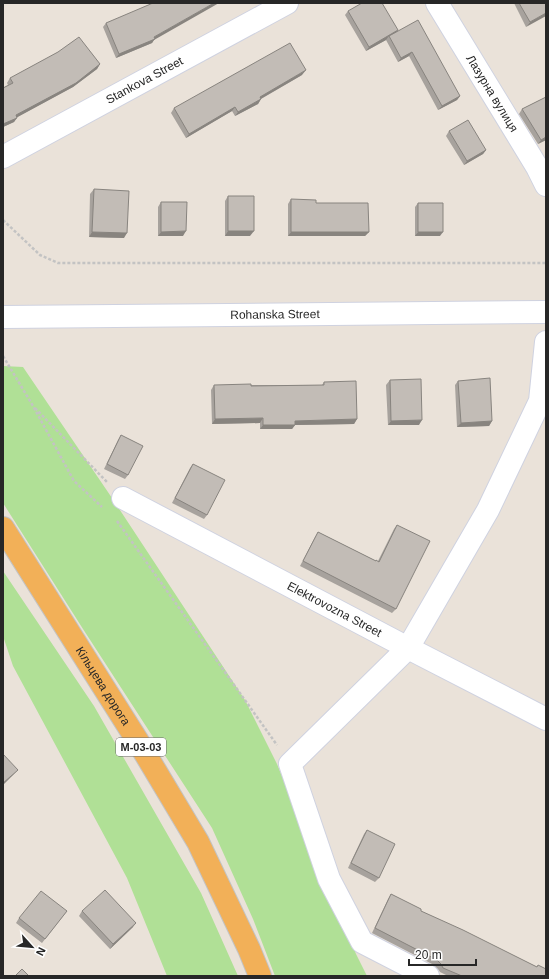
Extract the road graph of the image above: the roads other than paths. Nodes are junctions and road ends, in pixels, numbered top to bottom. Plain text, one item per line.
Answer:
1 (287, 3) edge
2 (437, 3) edge
3 (3, 157) edge
4 (543, 172) edge
5 (546, 312) edge
6 (3, 317) edge
7 (546, 342) edge
8 (543, 402) edge
9 (123, 498) road end
10 (3, 528) edge
11 (408, 648) junction
12 (546, 719) edge
13 (260, 976) edge
14 (428, 976) edge

1 - 3 street, Stankova Street
2 - 4 street, Лазурна вулиця
5 - 6 street, Rohanska Street
7 - 8 street
8 - 11 street
9 - 11 street, Elektrovozna Street
10 - 13 highway, Кільцева дорога / М-03-03
11 - 12 street, Elektrovozna Street
11 - 14 street

